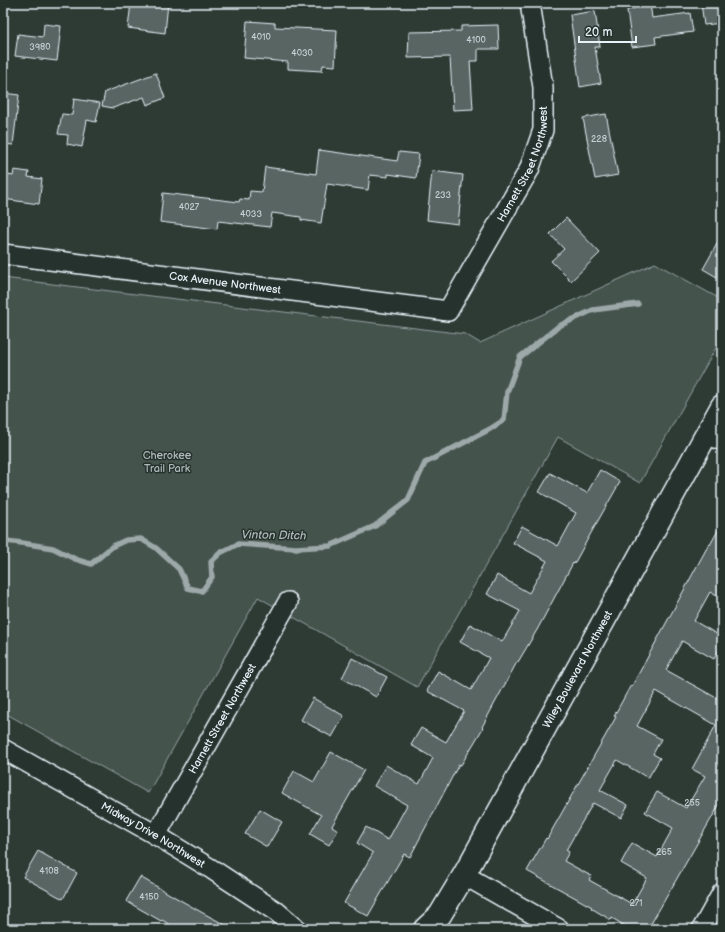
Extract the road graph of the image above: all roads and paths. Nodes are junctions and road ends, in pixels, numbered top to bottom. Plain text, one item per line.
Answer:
1 (530, 3) edge
2 (3, 254) edge
3 (448, 310) joint
4 (722, 406) edge
5 (714, 437) edge
6 (288, 602) dead end
7 (3, 750) edge
8 (156, 835) junction
9 (464, 875) junction
10 (722, 893) edge
11 (297, 929) edge
12 (425, 929) edge
13 (559, 929) edge
14 (702, 929) edge

1 - 3 street, Harnett Street Northwest
2 - 3 street, Cox Avenue Northwest
4 - 5 street, Wiley Boulevard Northwest
5 - 9 street, Wiley Boulevard Northwest
6 - 8 street, Harnett Street Northwest
7 - 8 street, Midway Drive Northwest
8 - 11 street, Midway Drive Northwest
9 - 12 street, Wiley Boulevard Northwest
9 - 13 street
10 - 14 street

